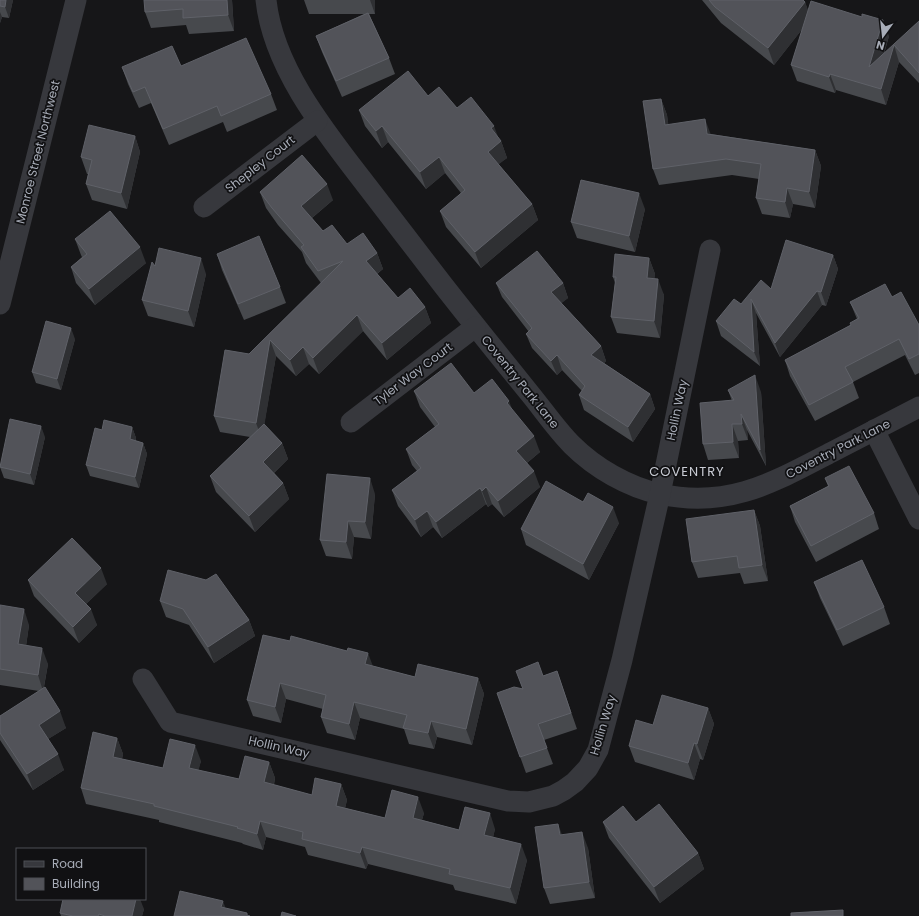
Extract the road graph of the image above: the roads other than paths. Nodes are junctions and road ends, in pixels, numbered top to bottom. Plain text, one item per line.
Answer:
1 (76, 0) edge
2 (266, 0) edge
3 (317, 121) junction
4 (204, 207) dead end
5 (710, 250) dead end
6 (0, 304) edge
7 (475, 327) junction
8 (919, 407) edge
9 (351, 422) dead end
10 (874, 430) junction
11 (660, 494) junction
12 (919, 519) edge
13 (143, 679) dead end

1 - 6 street, Monroe Street Northwest
2 - 3 street, Coventry Park Lane
3 - 4 street, Shepley Court
3 - 7 street, Coventry Park Lane
5 - 11 street, Hollin Way
7 - 9 street, Tyler Way Court
7 - 11 street, Coventry Park Lane
8 - 10 street, Coventry Park Lane
10 - 11 street, Coventry Park Lane
10 - 12 street
11 - 13 street, Hollin Way

